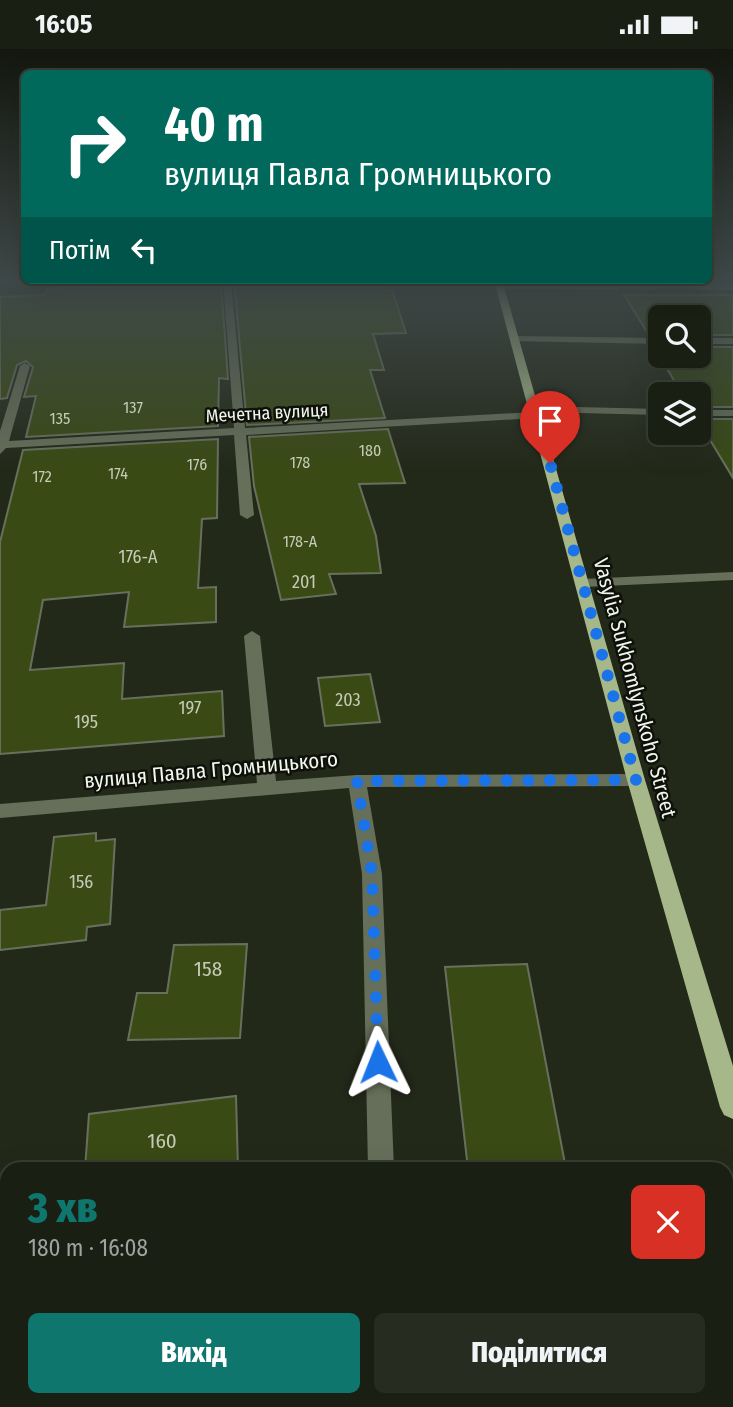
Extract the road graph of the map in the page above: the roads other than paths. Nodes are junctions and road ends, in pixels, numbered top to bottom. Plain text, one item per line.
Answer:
1 (232, 343) edge
2 (516, 343) edge
3 (25, 366) dead end
4 (536, 412) junction
5 (648, 412) edge
6 (711, 413) edge
7 (733, 413) edge
8 (239, 432) junction
9 (0, 447) edge
10 (247, 515) dead end
11 (733, 576) edge
12 (583, 583) junction
13 (252, 636) dead end
14 (636, 780) junction
15 (357, 781) junction
16 (267, 788) junction
17 (0, 811) edge
18 (733, 1107) edge
19 (382, 1162) edge

1 - 8 street
2 - 4 main road, Vasylia Sukhomlynskoho Street
3 - 9 street
4 - 5 street, Мечетна вулиця
4 - 8 street, Мечетна вулиця
4 - 12 main road, Vasylia Sukhomlynskoho Street
6 - 7 street
8 - 9 street, Мечетна вулиця
8 - 10 street
11 - 12 street
12 - 14 main road, Vasylia Sukhomlynskoho Street
13 - 16 street
14 - 15 street, вулиця Павла Громницького
14 - 18 main road, Vasylia Sukhomlynskoho Street
15 - 16 street, вулиця Павла Громницького
15 - 19 street
16 - 17 street, вулиця Павла Громницького

